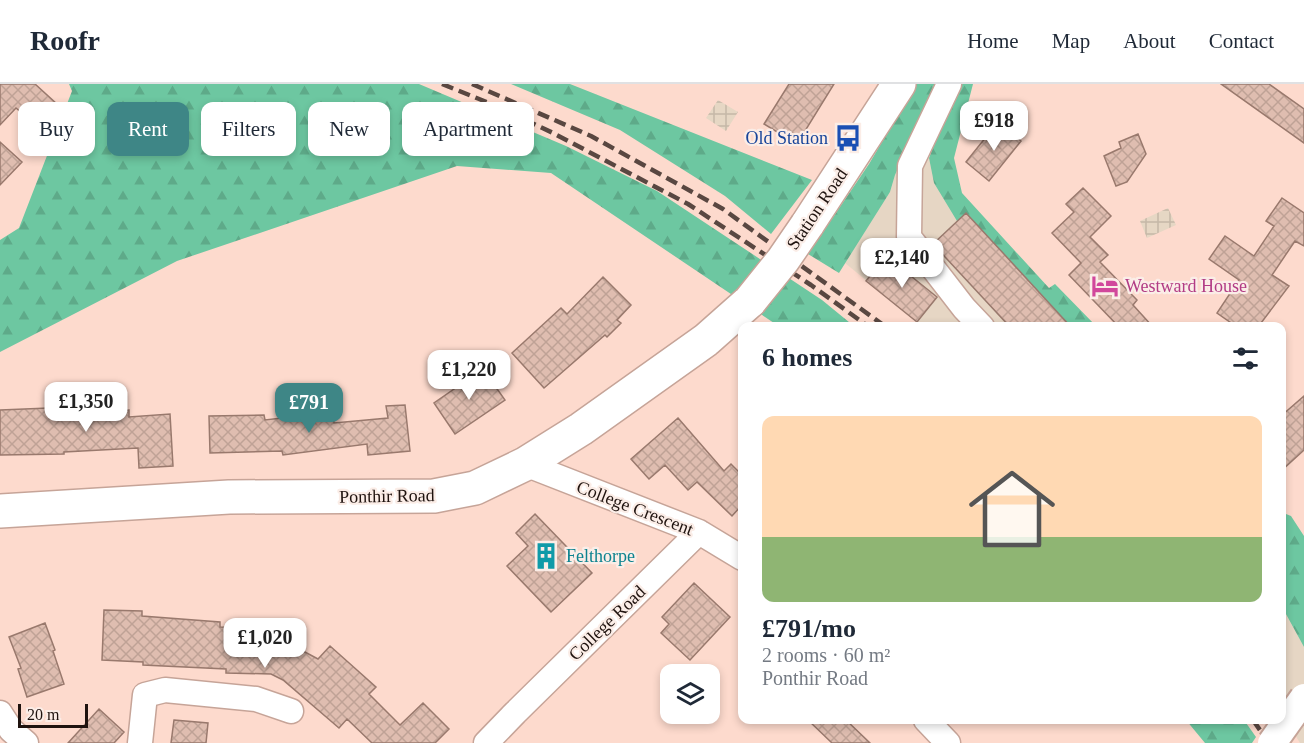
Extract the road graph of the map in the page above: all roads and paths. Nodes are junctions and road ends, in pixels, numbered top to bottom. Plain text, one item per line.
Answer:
1 (899, 84) edge
2 (949, 84) edge
3 (750, 301) joint
4 (977, 322) edge
5 (525, 464) junction
6 (0, 511) edge
7 (699, 532) junction
8 (738, 556) edge
9 (1304, 698) edge
10 (291, 711) dead end
11 (0, 713) edge
12 (1286, 723) edge
13 (930, 724) edge
14 (1286, 724) edge
15 (26, 743) edge
16 (140, 743) edge
17 (486, 743) edge
18 (948, 743) edge
19 (1272, 743) edge

1 - 3 main road, Station Road, bridge
2 - 4 street
3 - 5 main road, Ponthir Road
5 - 6 main road, Ponthir Road
5 - 7 street, College Crescent
7 - 8 street, College Crescent
7 - 17 street, College Road
9 - 12 street, bridge
10 - 16 street
11 - 15 street
13 - 18 street
14 - 19 street, bridge

